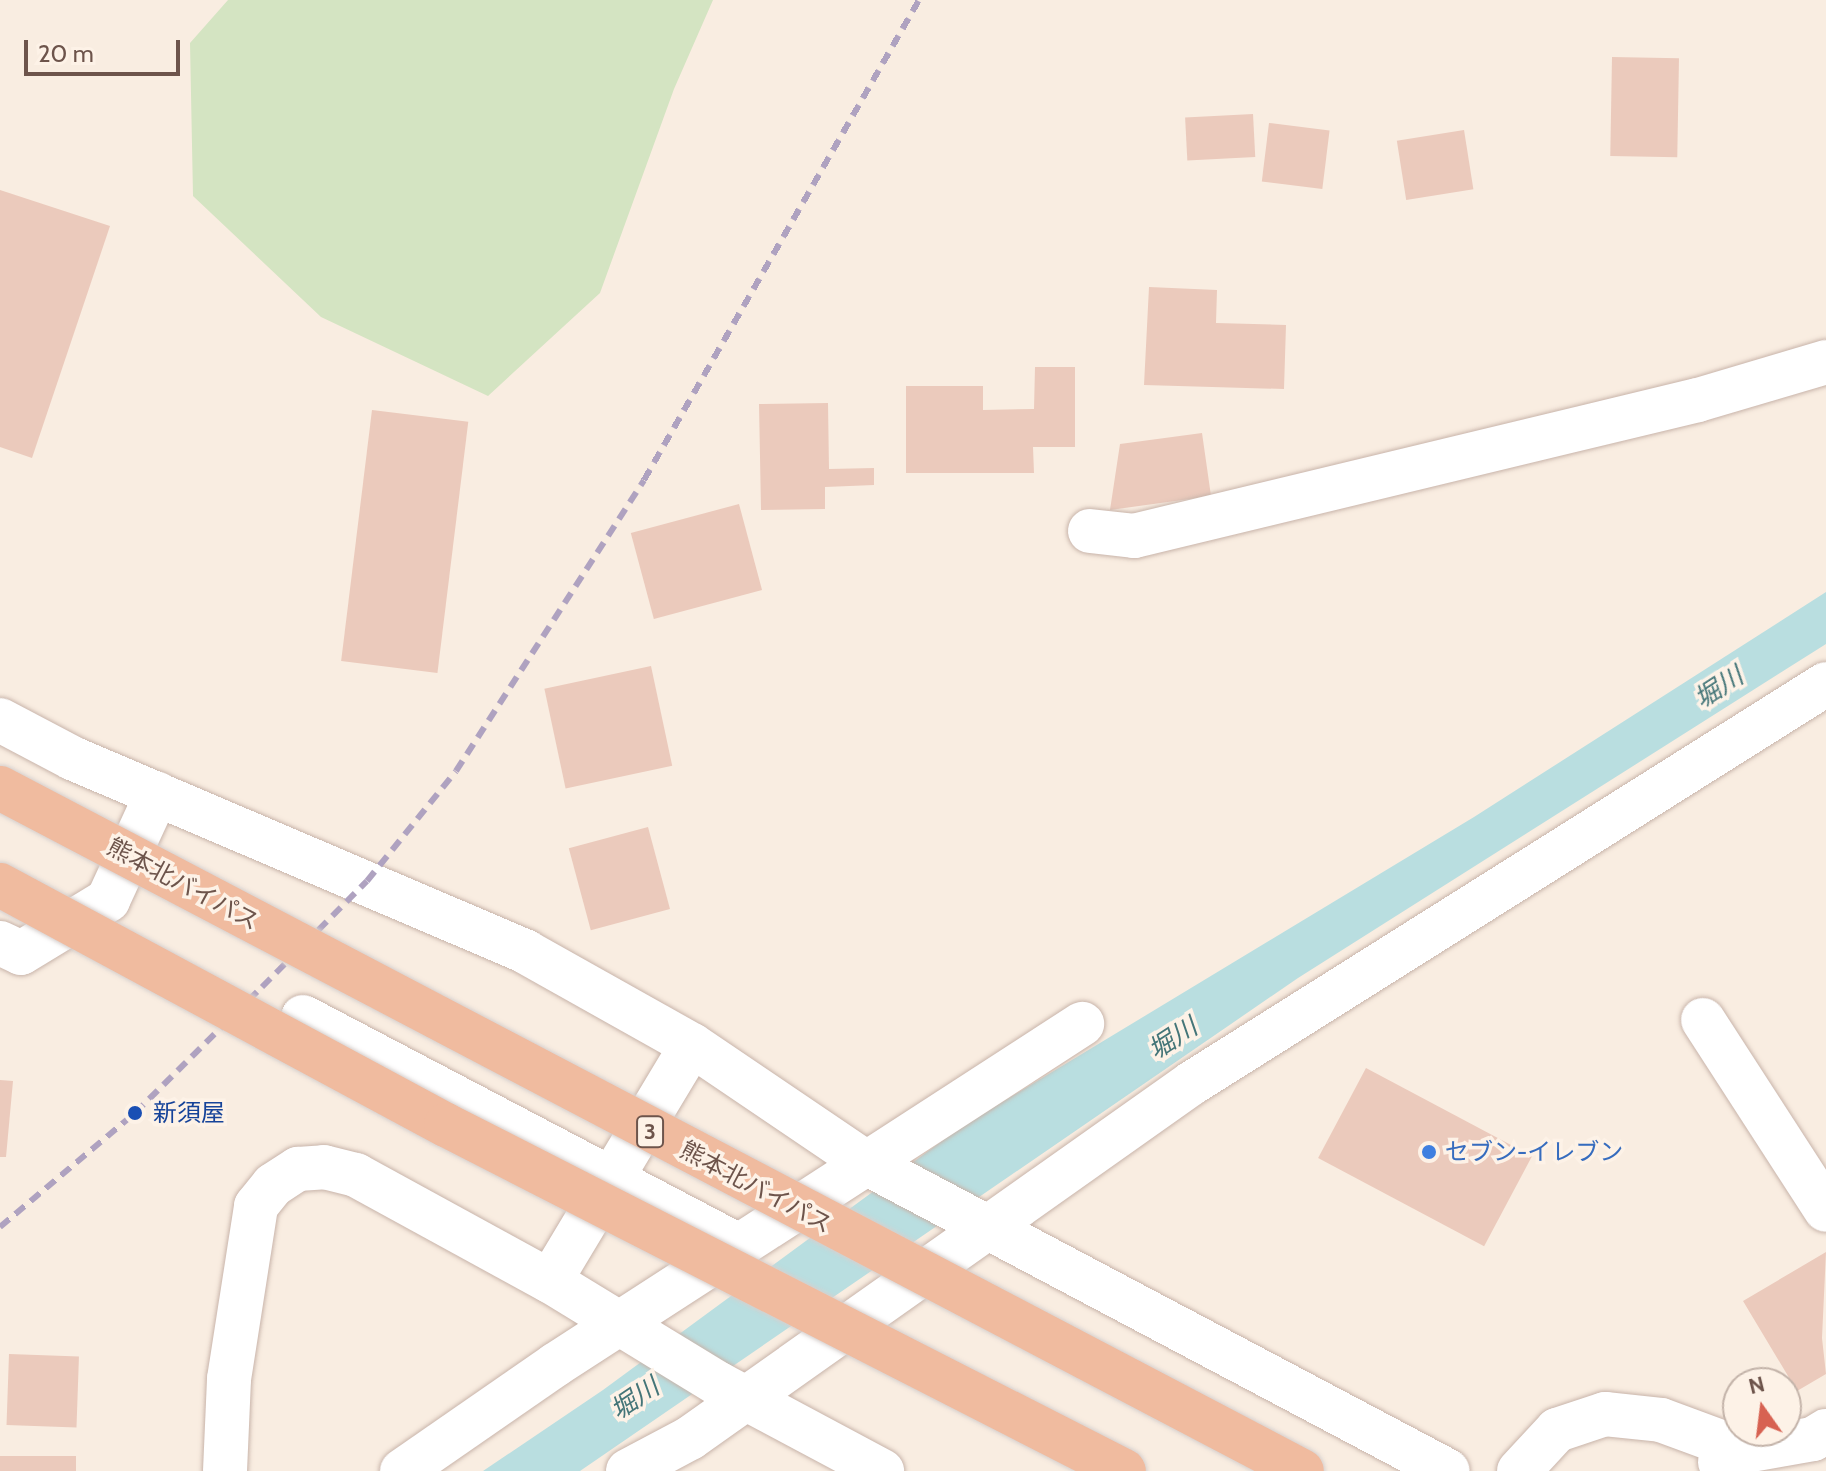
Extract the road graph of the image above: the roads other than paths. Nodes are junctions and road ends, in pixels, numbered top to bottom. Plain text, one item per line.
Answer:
1 (1826, 362) edge
2 (1090, 531) dead end
3 (1826, 684) edge
4 (0, 720) edge
5 (0, 788) edge
6 (157, 794) junction
7 (0, 885) edge
8 (0, 943) edge
9 (303, 1017) dead end
10 (1703, 1020) dead end
11 (1082, 1024) dead end
12 (692, 1045) junction
13 (871, 1166) junction
14 (611, 1179) junction
15 (1826, 1210) edge
16 (980, 1224) junction
17 (737, 1245) junction
18 (550, 1281) junction
19 (624, 1326) junction
20 (732, 1392) junction
21 (1826, 1431) edge
22 (1745, 1451) junction
23 (225, 1471) edge
24 (402, 1471) edge
25 (628, 1471) edge
26 (882, 1471) edge
27 (1124, 1471) edge
28 (1302, 1471) edge
29 (1448, 1471) edge
30 (1519, 1471) edge
31 (1704, 1471) edge

1 - 2 street
3 - 16 street
4 - 6 street
5 - 28 highway, 熊本北バイパス / 3, bridge
6 - 8 street
6 - 12 street
7 - 27 highway, bridge
9 - 14 street
10 - 15 street
11 - 13 street
12 - 13 street
12 - 14 street
13 - 16 street
13 - 17 street
14 - 17 street
14 - 18 street
16 - 20 street
16 - 29 street
17 - 19 street
18 - 19 street
18 - 23 street
19 - 20 street
19 - 24 street
20 - 25 street
20 - 26 street
21 - 22 street
22 - 30 street
22 - 31 street

